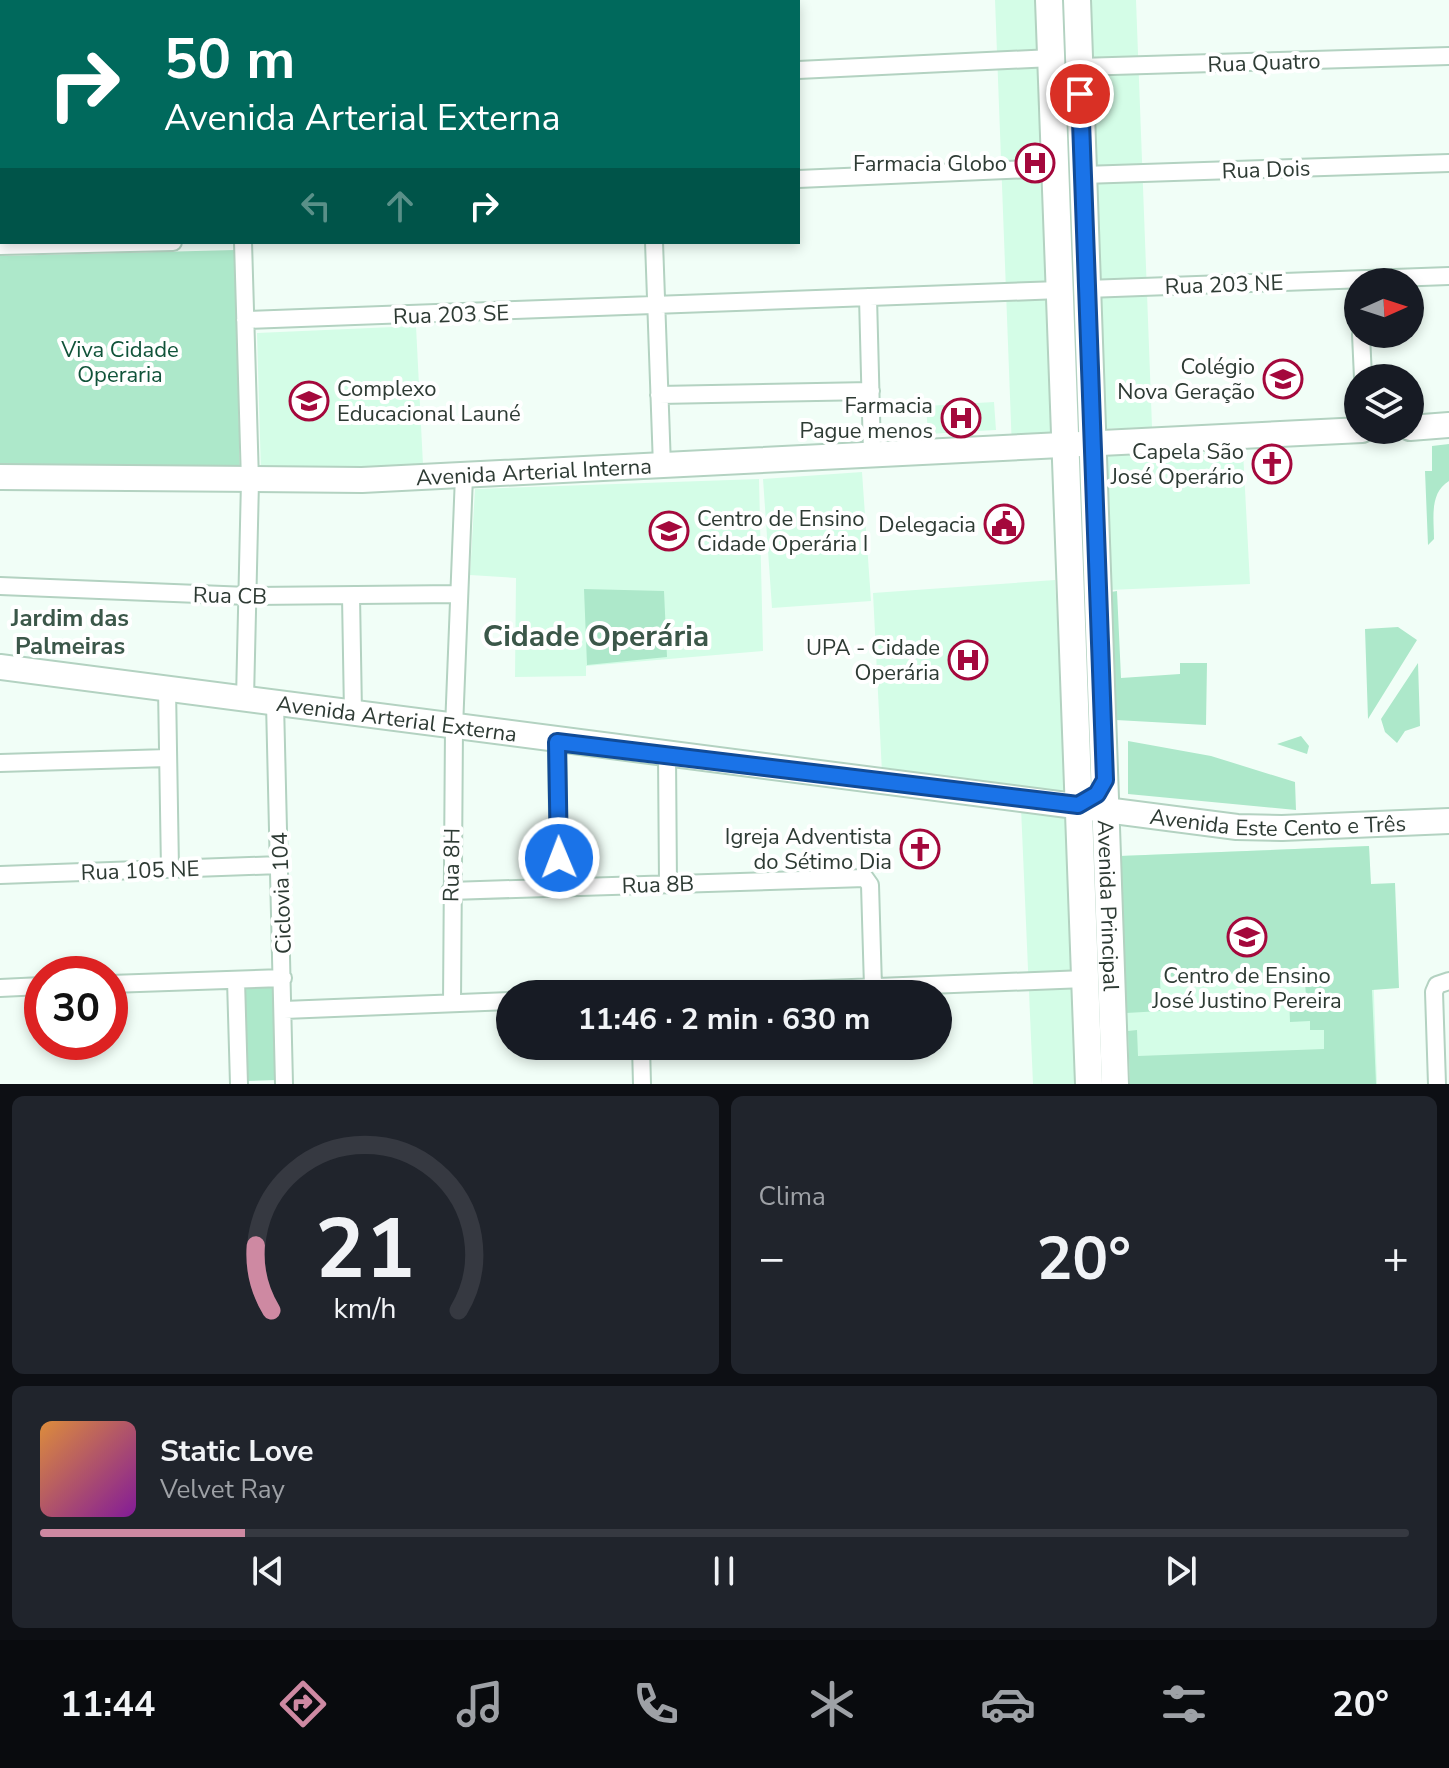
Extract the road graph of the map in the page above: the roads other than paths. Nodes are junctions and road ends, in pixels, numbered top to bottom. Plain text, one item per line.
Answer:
1 (1049, 0) edge
2 (1077, 0) edge
3 (1449, 56) edge
4 (1052, 58) junction
5 (1079, 67) junction
6 (800, 70) edge
7 (1449, 163) edge
8 (1055, 168) junction
9 (1083, 175) junction
10 (800, 179) edge
11 (86, 244) edge
12 (243, 244) edge
13 (0, 246) edge
14 (654, 246) edge
15 (1449, 276) edge
16 (1424, 277) edge
17 (1344, 281) edge
18 (1087, 289) junction
19 (1060, 290) junction
20 (868, 297) junction
21 (656, 306) junction
22 (245, 320) junction
23 (871, 391) junction
24 (659, 395) junction
25 (1449, 425) edge
26 (1424, 427) edge
27 (1344, 431) edge
28 (1092, 441) junction
29 (1066, 442) junction
30 (872, 453) junction
31 (662, 466) junction
32 (464, 476) junction
33 (0, 477) edge
34 (250, 481) junction
35 (0, 586) edge
36 (459, 594) junction
37 (248, 596) junction
38 (351, 596) junction
39 (0, 667) edge
40 (167, 688) junction
41 (245, 699) junction
42 (275, 703) junction
43 (353, 713) junction
44 (454, 728) junction
45 (557, 742) junction
46 (667, 756) junction
47 (168, 758) junction
48 (0, 763) edge
49 (1105, 780) junction
50 (1078, 805) junction
51 (1106, 809) junction
52 (1449, 821) edge
53 (280, 865) junction
54 (170, 869) junction
55 (0, 875) edge
56 (668, 883) junction
57 (559, 887) junction
58 (450, 891) junction
59 (283, 978) junction
60 (1085, 979) junction
61 (236, 980) junction
62 (873, 980) edge
63 (1446, 982) edge
64 (128, 983) edge
65 (952, 984) edge
66 (24, 987) edge
67 (0, 988) edge
68 (496, 1001) edge
69 (452, 1003) junction
70 (284, 1010) junction
71 (641, 1060) edge
72 (239, 1084) edge
73 (285, 1084) edge
74 (642, 1084) edge
75 (1089, 1084) edge
76 (1115, 1084) edge
77 (1437, 1084) edge

1 - 4 main road, Avenida Principal
2 - 5 main road, Avenida Principal
3 - 5 street, Rua Quatro
4 - 6 street
4 - 8 main road, Avenida Principal
5 - 9 main road, Avenida Principal
7 - 9 street, Rua Dois
8 - 10 street
8 - 19 main road, Avenida Principal
9 - 18 main road, Avenida Principal
11 - 13 street
12 - 22 street
14 - 21 street
15 - 16 street, Rua 203 NE
17 - 18 street, Rua 203 NE
18 - 28 main road, Avenida Principal
19 - 20 street, Rua 203 SE
19 - 29 main road, Avenida Principal
20 - 21 street, Rua 203 SE
20 - 23 street
21 - 22 street, Rua 203 SE
21 - 24 street
22 - 34 street
23 - 24 street
23 - 30 street
24 - 31 street
25 - 26 main road
27 - 28 main road, Avenida Arterial Interna
28 - 29 main road, Avenida Arterial Interna
28 - 49 main road, Avenida Principal
29 - 30 main road, Avenida Arterial Interna
29 - 50 main road, Avenida Principal
30 - 31 main road, Avenida Arterial Interna
31 - 32 main road, Avenida Arterial Interna
32 - 34 main road, Avenida Arterial Interna
32 - 36 street, Rua 8H
33 - 34 main road, Avenida Arterial Interna
34 - 37 street
35 - 37 street, Rua CB
36 - 38 street, Rua CB
36 - 44 street, Rua 8H
37 - 38 street, Rua CB
37 - 41 street
38 - 43 street
39 - 40 main road, Avenida Arterial Externa
40 - 41 main road, Avenida Arterial Externa
40 - 47 street
41 - 42 main road, Avenida Arterial Externa
42 - 43 main road, Avenida Arterial Externa
42 - 53 street, Ciclovia 104
43 - 44 main road, Avenida Arterial Externa
44 - 45 main road, Avenida Arterial Externa
44 - 58 street, Rua 8H
45 - 46 main road, Avenida Arterial Externa
45 - 57 street
46 - 50 main road, Avenida Arterial Externa
46 - 56 street
47 - 48 street
47 - 54 street
49 - 50 main road
49 - 51 main road, Avenida Principal
50 - 51 main road, Avenida Este Cento e Três
50 - 60 main road, Avenida Principal
51 - 52 main road, Avenida Este Cento e Três
51 - 76 main road, Avenida Principal
53 - 54 street, Rua 105 NE
53 - 59 street, Ciclovia 104
54 - 55 street, Rua 105 NE
56 - 57 street, Rua 8B
56 - 62 street, Rua 8B
57 - 58 street, Rua 8B
58 - 69 street, Rua 8H
59 - 61 street
59 - 70 street, Ciclovia 104
60 - 65 street
60 - 75 main road, Avenida Principal
61 - 64 street
61 - 72 street
63 - 77 street
66 - 67 street
68 - 69 street
69 - 70 street
70 - 73 street, Ciclovia 104
71 - 74 street

